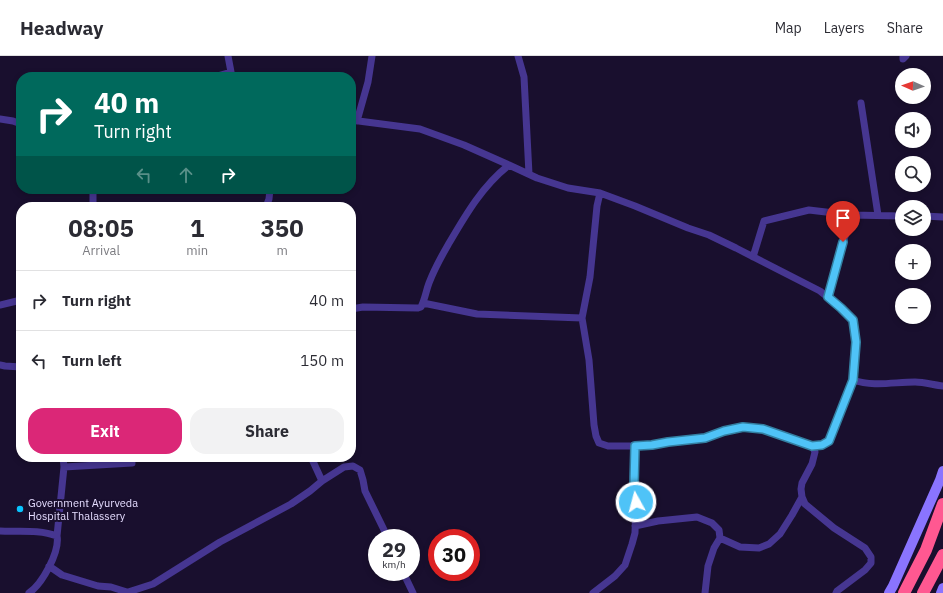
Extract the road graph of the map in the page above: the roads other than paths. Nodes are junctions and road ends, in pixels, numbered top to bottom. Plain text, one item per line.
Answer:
1 (228, 56) edge
2 (372, 56) edge
3 (518, 56) edge
4 (903, 56) edge
5 (906, 56) edge
6 (232, 72) edge
7 (861, 102) dead end
8 (356, 115) edge
9 (0, 119) edge
10 (356, 120) edge
11 (16, 122) edge
12 (509, 165) junction
13 (529, 174) junction
14 (600, 193) junction
15 (851, 215) junction
16 (878, 215) junction
17 (895, 216) edge
18 (931, 216) edge
19 (943, 217) edge
20 (753, 257) junction
21 (828, 297) junction
22 (16, 301) edge
23 (423, 303) junction
24 (0, 305) edge
25 (356, 308) edge
26 (582, 318) junction
27 (0, 365) edge
28 (16, 367) edge
29 (853, 380) junction
30 (943, 386) edge
31 (635, 446) junction
32 (812, 446) junction
33 (64, 462) edge
34 (313, 462) edge
35 (132, 463) dead end
36 (64, 467) junction
37 (943, 471) edge
38 (322, 481) junction
39 (802, 497) junction
40 (943, 504) edge
41 (635, 526) junction
42 (384, 529) edge
43 (0, 531) edge
44 (57, 536) junction
45 (720, 538) junction
46 (943, 555) edge
47 (49, 566) junction
48 (407, 581) edge
49 (943, 588) edge
50 (29, 593) edge
51 (127, 593) edge
52 (413, 593) edge
53 (593, 593) edge
54 (705, 593) edge
55 (836, 593) edge
56 (889, 593) edge
57 (904, 593) edge
58 (923, 593) edge
59 (941, 593) edge

1 - 6 street
2 - 8 street
3 - 13 street
4 - 5 street
7 - 16 street
9 - 11 street
10 - 12 street
12 - 13 street
12 - 23 street
13 - 14 street
14 - 20 street
14 - 26 street
15 - 16 street
15 - 20 street
15 - 21 street
16 - 17 street
18 - 19 street
20 - 21 street
21 - 29 street
22 - 24 street
23 - 25 street
23 - 26 street
26 - 31 street
27 - 28 street
29 - 30 street
29 - 32 street
31 - 32 street
31 - 41 street
32 - 39 street
33 - 36 street
34 - 38 street
35 - 36 street
36 - 44 street
37 - 56 street
38 - 42 street
38 - 51 street
39 - 45 street
39 - 55 street
40 - 57 highway
41 - 45 street
41 - 53 street
43 - 44 street
44 - 47 street
45 - 54 street
46 - 58 highway
47 - 50 street
47 - 51 street
48 - 52 street
49 - 59 street

